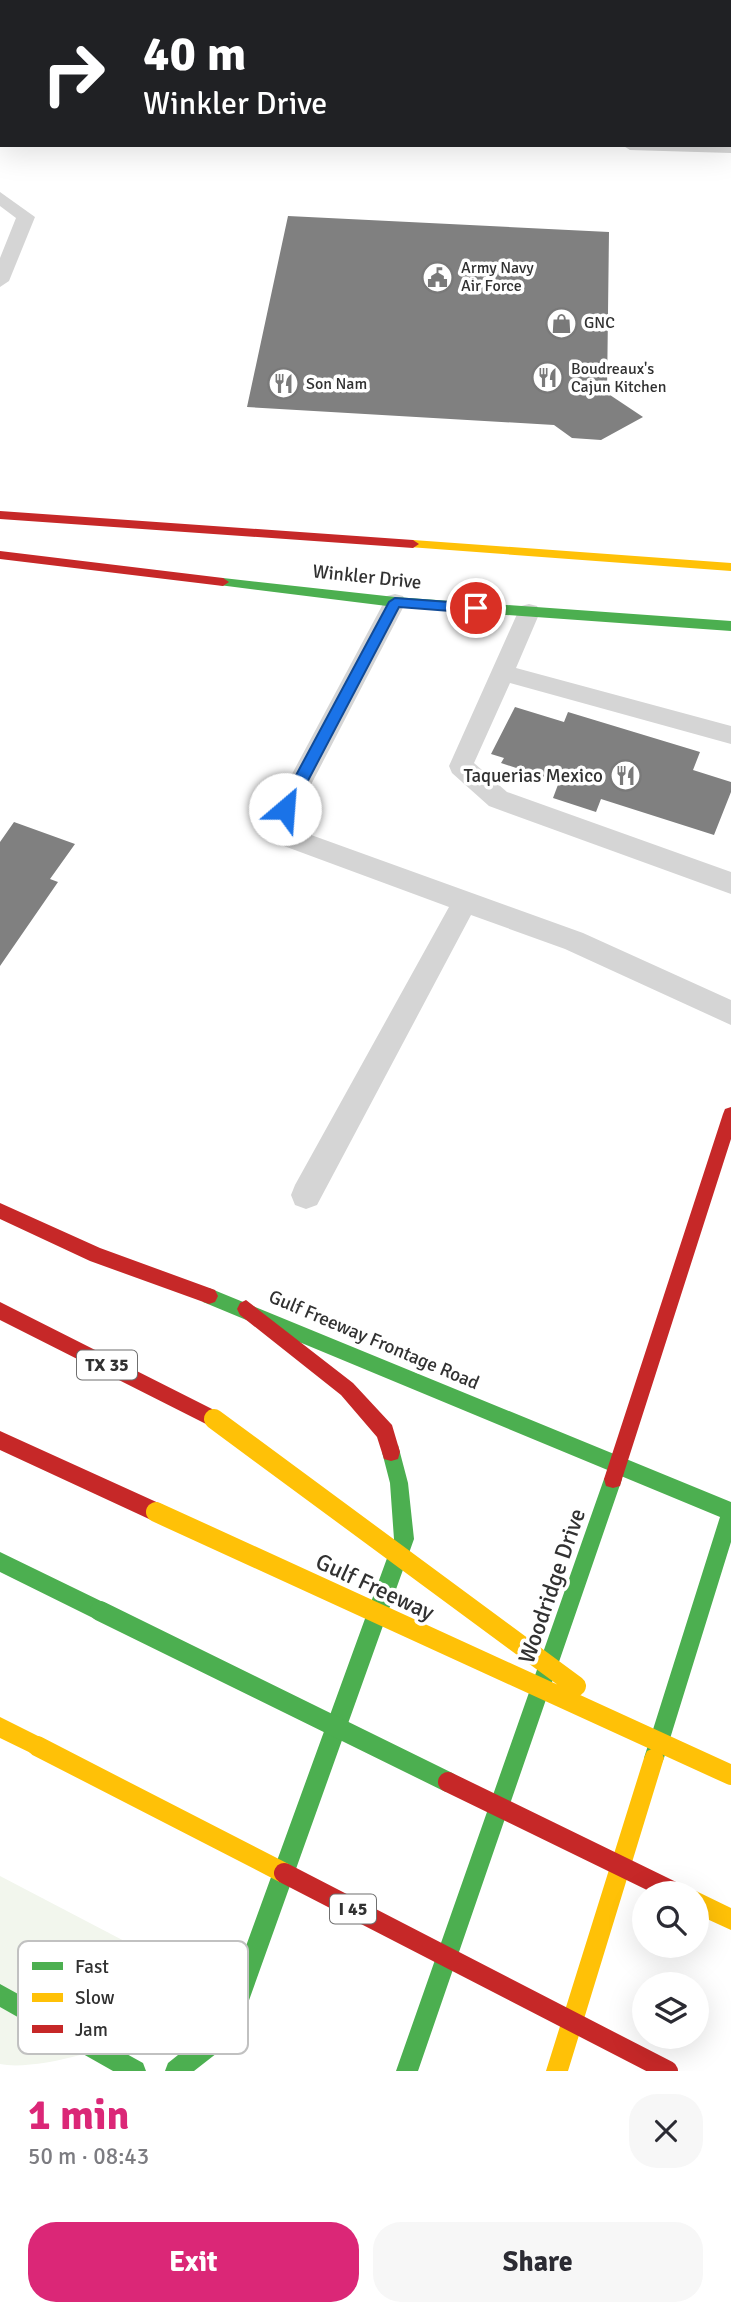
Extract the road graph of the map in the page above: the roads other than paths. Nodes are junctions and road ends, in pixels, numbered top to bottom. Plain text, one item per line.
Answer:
1 (697, 147) edge
2 (731, 148) edge
3 (0, 197) edge
4 (0, 281) edge
5 (0, 515) edge
6 (0, 555) edge
7 (731, 567) edge
8 (395, 602) junction
9 (528, 612) junction
10 (731, 626) edge
11 (501, 672) junction
12 (731, 735) edge
13 (731, 883) edge
14 (466, 900) junction
15 (731, 1013) edge
16 (731, 1114) edge
17 (306, 1195) dead end
18 (0, 1211) edge
19 (246, 1309) junction
20 (0, 1311) edge
21 (0, 1440) edge
22 (618, 1465) junction
23 (731, 1512) edge
24 (0, 1562) edge
25 (0, 1727) edge
26 (640, 1732) junction
27 (731, 1774) edge
28 (651, 1881) edge
29 (709, 1908) edge
30 (731, 1919) edge
31 (248, 1973) edge
32 (0, 1995) edge
33 (18, 2005) edge
34 (105, 2054) edge
35 (198, 2054) edge
36 (135, 2071) edge
37 (176, 2071) edge
38 (407, 2071) edge
39 (557, 2071) edge
40 (668, 2071) edge

1 - 2 lane
3 - 4 lane
5 - 7 main road, Winkler Drive
6 - 8 main road, Winkler Drive
8 - 9 main road, Winkler Drive
8 - 14 lane
9 - 10 main road, Winkler Drive
9 - 11 lane
11 - 12 lane
11 - 13 lane
14 - 15 lane
14 - 17 lane
16 - 22 main road, Woodridge Drive
18 - 19 main road, Gulf Freeway Frontage Road
19 - 22 main road, Gulf Freeway Frontage Road
19 - 31 main road
20 - 26 main road, TX 35, bridge
21 - 26 main road, Gulf Freeway, bridge
22 - 23 main road, Gulf Freeway Frontage Road
22 - 38 main road, Woodridge Drive
23 - 39 main road
24 - 28 main road, bridge
25 - 40 main road, I 45, bridge
26 - 27 main road, Gulf Freeway, bridge
29 - 30 main road
32 - 33 main road
34 - 36 main road
35 - 37 main road

